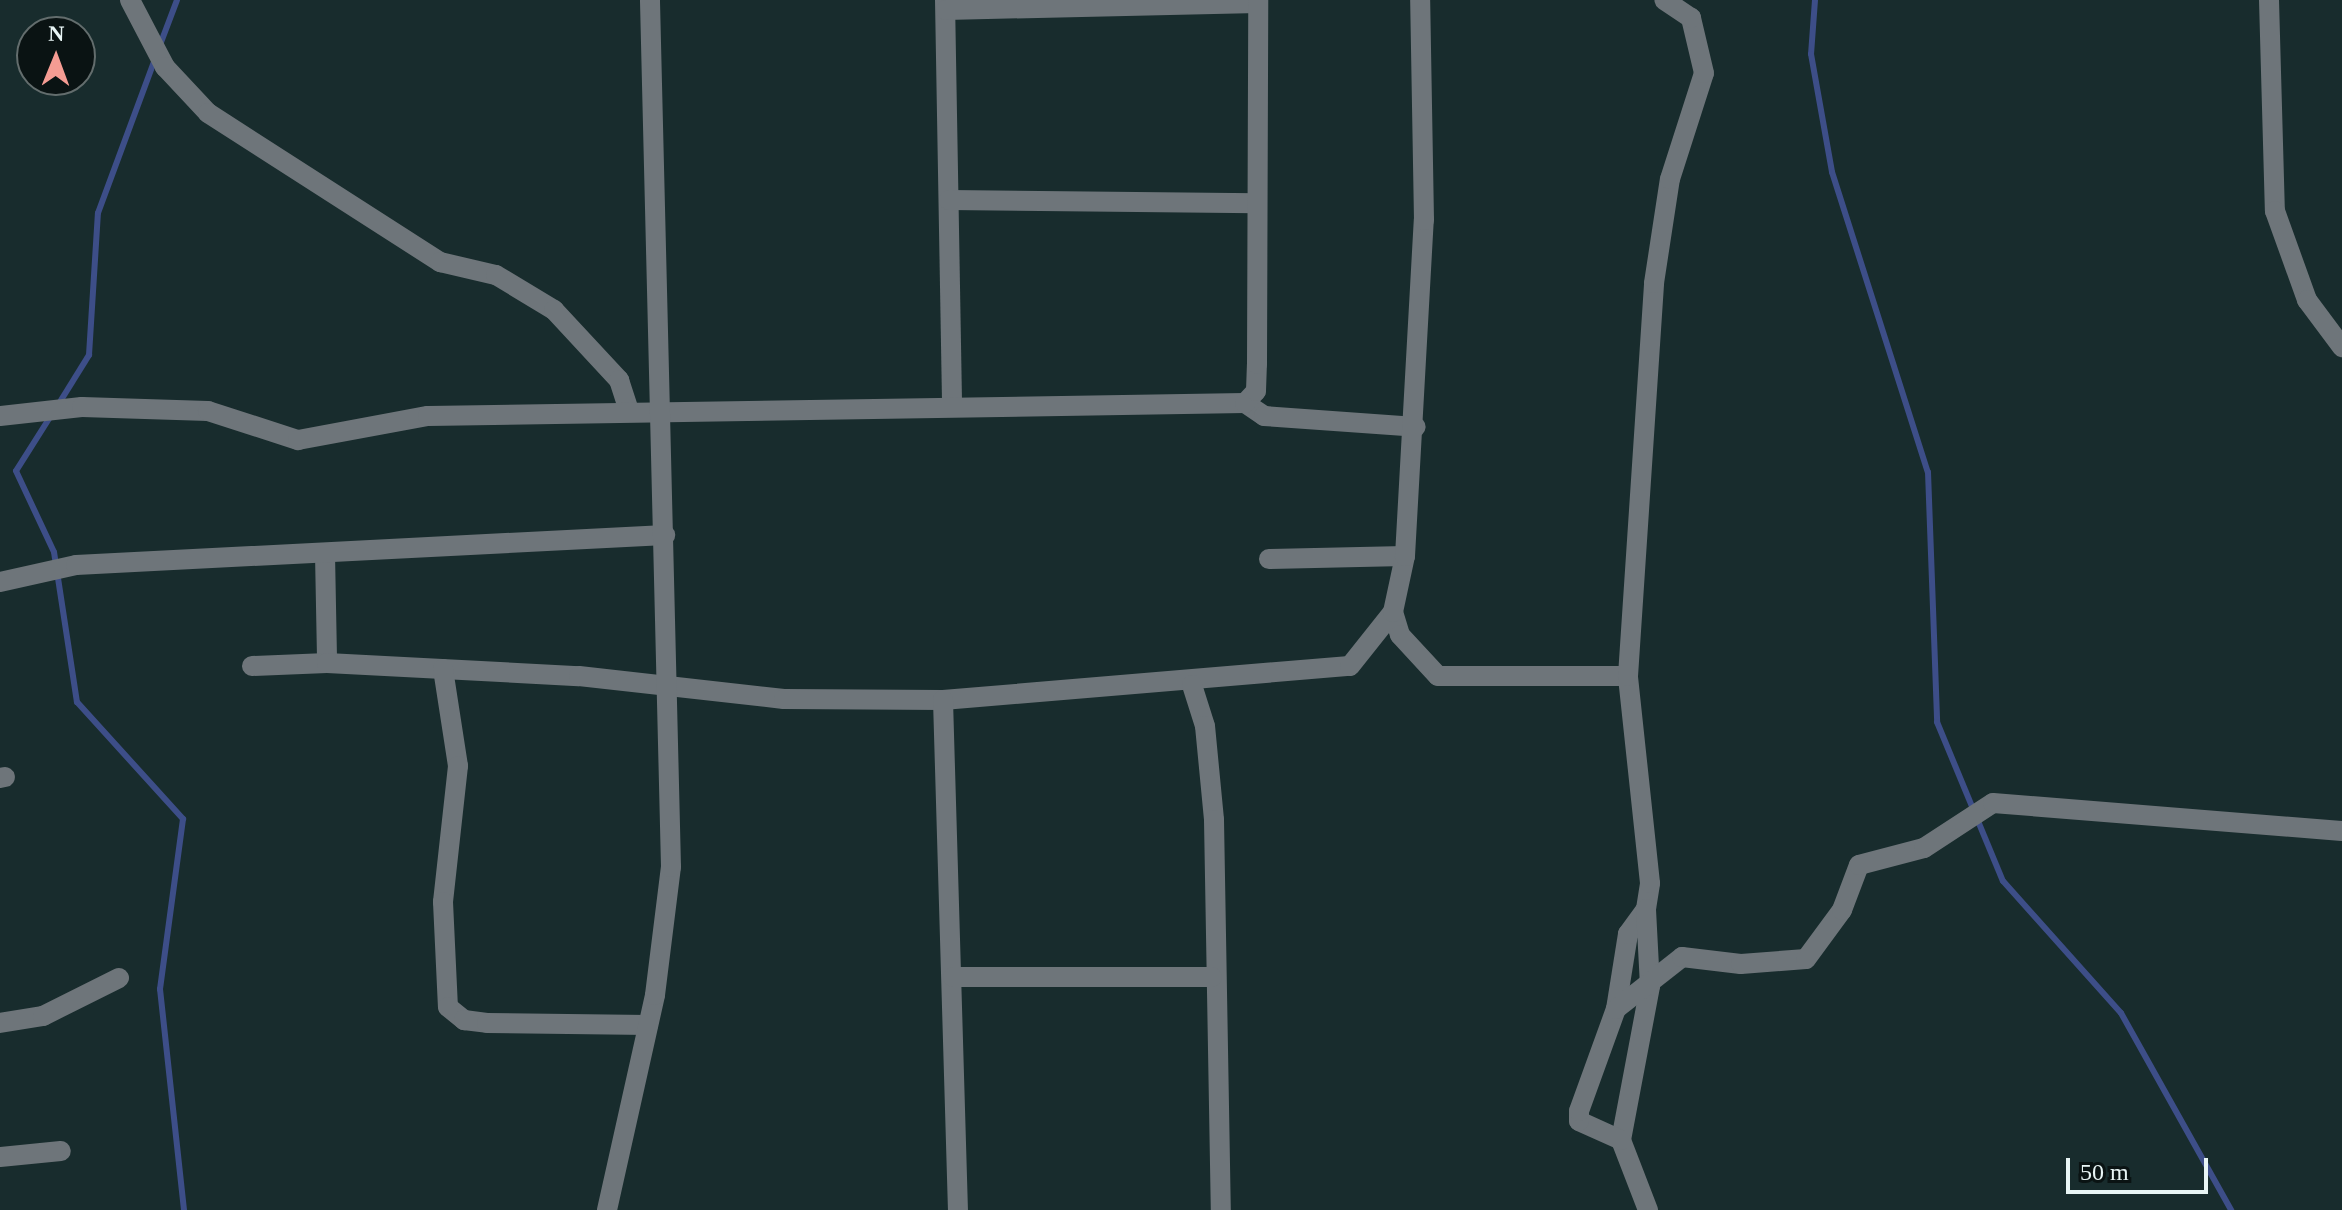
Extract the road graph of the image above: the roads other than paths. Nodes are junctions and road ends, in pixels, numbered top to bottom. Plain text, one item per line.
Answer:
1 (130, 0) edge
2 (650, 0) edge
3 (1420, 0) edge
4 (1664, 0) edge
5 (2269, 0) edge
6 (1258, 2) edge
7 (946, 5) edge
8 (949, 200) junction
9 (1257, 203) junction
10 (2342, 347) edge
11 (1245, 403) junction
12 (952, 405) junction
13 (660, 409) junction
14 (629, 411) junction
15 (0, 416) edge
16 (1416, 427) junction
17 (665, 535) junction
18 (325, 554) junction
19 (1405, 556) junction
20 (1269, 559) dead end
21 (0, 582) edge
22 (1393, 612) junction
23 (327, 663) junction
24 (252, 666) dead end
25 (443, 669) junction
26 (1628, 676) junction
27 (670, 685) junction
28 (1192, 685) junction
29 (943, 700) junction
30 (2342, 831) edge
31 (1646, 909) junction
32 (953, 977) junction
33 (1212, 977) junction
34 (119, 978) dead end
35 (1650, 986) junction
36 (1616, 1009) junction
37 (0, 1023) edge
38 (648, 1025) junction
39 (1621, 1140) junction
40 (61, 1151) dead end
41 (0, 1157) edge
42 (607, 1210) edge
43 (958, 1210) edge
44 (1221, 1210) edge
45 (1648, 1210) edge

1 - 14 street
2 - 13 street
3 - 16 street
4 - 26 street
5 - 10 street
6 - 7 street
6 - 9 street
7 - 8 street
8 - 9 street
8 - 12 street
9 - 11 street
11 - 12 street
11 - 16 street
12 - 13 street
13 - 14 street
13 - 17 street
14 - 15 street
16 - 19 street
17 - 18 street
17 - 27 street
18 - 21 street
18 - 23 street
19 - 20 street
19 - 22 street
22 - 26 street
22 - 28 street
23 - 24 street
23 - 25 street
25 - 27 street
25 - 38 street
26 - 31 street
27 - 29 street
27 - 38 street
28 - 29 street
28 - 33 street
29 - 32 street
30 - 35 street
31 - 35 street
31 - 36 street
32 - 33 street
32 - 43 street
33 - 44 street
34 - 37 street
35 - 36 street
35 - 39 street
36 - 39 street
38 - 42 street
39 - 45 street
40 - 41 street

